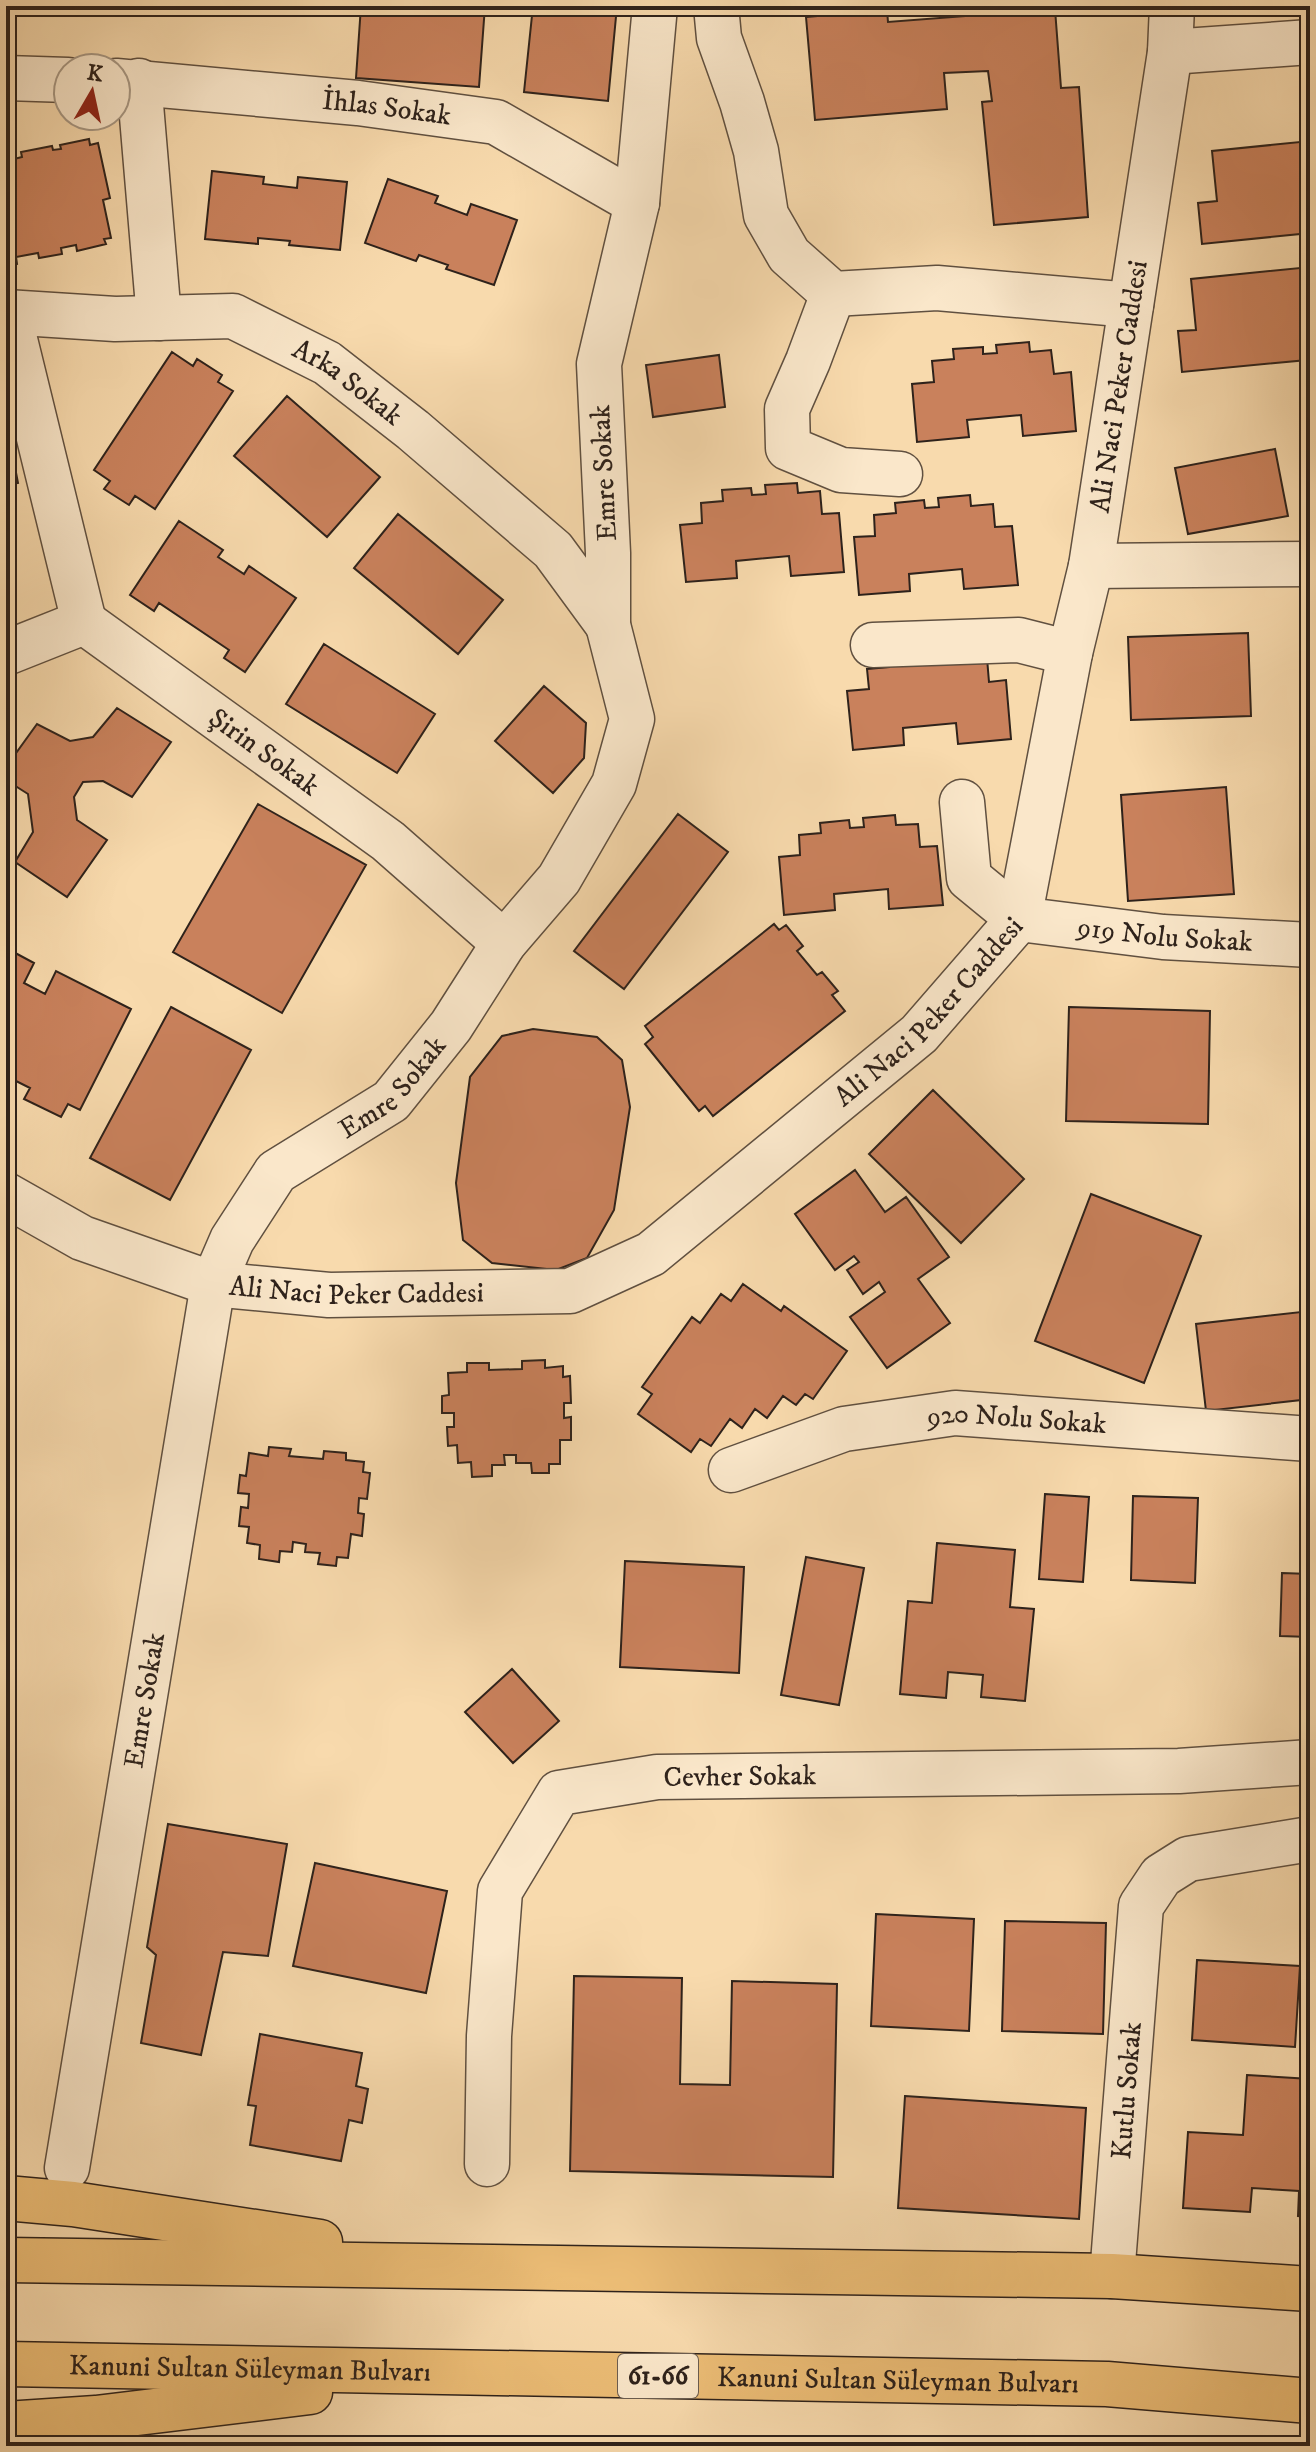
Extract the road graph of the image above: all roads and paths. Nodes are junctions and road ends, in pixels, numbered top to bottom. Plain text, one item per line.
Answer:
1 (655, 6) edge
2 (716, 6) edge
3 (1172, 6) edge
4 (1310, 42) edge
5 (1170, 52) junction
6 (6, 78) edge
7 (52, 79) edge
8 (132, 81) edge
9 (132, 118) edge
10 (637, 203) junction
11 (833, 294) junction
12 (1118, 303) junction
13 (7, 312) edge
14 (159, 318) junction
15 (900, 474) dead end
16 (1310, 564) edge
17 (1091, 566) junction
18 (84, 622) junction
19 (608, 625) junction
20 (873, 645) dead end
21 (6, 653) edge
22 (1070, 653) junction
23 (962, 802) dead end
24 (1019, 919) junction
25 (504, 943) junction
26 (1310, 945) edge
27 (6, 1195) edge
28 (213, 1284) junction
29 (1310, 1439) edge
30 (731, 1470) dead end
31 (1310, 1762) edge
32 (1310, 1839) edge
33 (487, 2164) dead end
34 (67, 2168) dead end
35 (6, 2198) edge
36 (6, 2260) edge
37 (484, 2267) junction
38 (1112, 2276) junction
39 (1310, 2289) edge
40 (6, 2364) edge
41 (471, 2373) junction
42 (1310, 2401) edge
43 (6, 2424) edge

1 - 10 street, Emre Sokak
2 - 11 street
3 - 5 street, Ali Naci Peker Caddesi
4 - 5 street
5 - 12 street, Ali Naci Peker Caddesi
6 - 7 street
8 - 10 street, İhlas Sokak
9 - 14 street
10 - 19 street, Emre Sokak
11 - 12 street
11 - 15 street
12 - 17 street, Ali Naci Peker Caddesi
13 - 14 street, Arka Sokak
13 - 18 street
14 - 19 street, Arka Sokak
16 - 17 street
17 - 22 street, Ali Naci Peker Caddesi
18 - 21 street
18 - 25 street, Şirin Sokak
19 - 25 street, Emre Sokak
20 - 22 street
22 - 24 street, Ali Naci Peker Caddesi
23 - 24 street
24 - 26 street, 919 Nolu Sokak
24 - 28 street, Ali Naci Peker Caddesi
25 - 28 street, Emre Sokak
27 - 28 street, Ali Naci Peker Caddesi
28 - 34 street, Emre Sokak
29 - 30 street, 920 Nolu Sokak
31 - 33 street, Cevher Sokak
32 - 38 street, Kutlu Sokak
35 - 37 main road
36 - 37 main road
37 - 38 main road
38 - 39 main road
40 - 41 main road, Kanuni Sultan Süleyman Bulvarı / 61-66
41 - 42 main road, Kanuni Sultan Süleyman Bulvarı / 61-66
41 - 43 main road, 61-66

